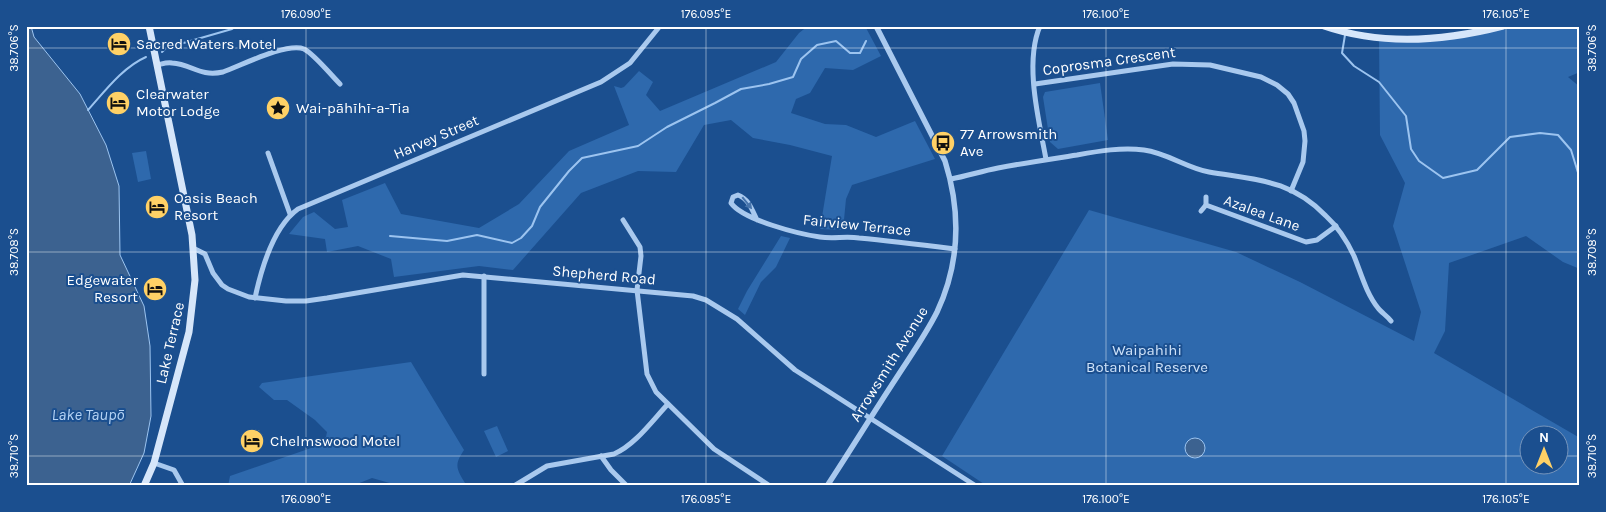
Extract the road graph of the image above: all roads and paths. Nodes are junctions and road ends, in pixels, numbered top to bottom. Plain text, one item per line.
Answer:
1 (149, 26) edge
2 (660, 26) edge
3 (876, 26) edge
4 (1040, 26) edge
5 (1324, 26) edge
6 (1503, 26) edge
7 (156, 65) junction
8 (340, 84) dead end
9 (1034, 84) junction
10 (268, 153) dead end
11 (1046, 160) junction
12 (950, 179) junction
13 (1292, 191) junction
14 (1206, 197) dead end
15 (1206, 205) junction
16 (1201, 211) dead end
17 (290, 214) junction
18 (623, 220) dead end
19 (757, 220) junction
20 (1336, 226) junction
21 (194, 249) junction
22 (955, 249) junction
23 (484, 276) junction
24 (638, 290) junction
25 (255, 298) junction
26 (1391, 320) dead end
27 (484, 374) dead end
28 (668, 404) junction
29 (870, 419) junction
30 (601, 456) junction
31 (154, 463) junction
32 (144, 486) edge
33 (183, 486) edge
34 (514, 486) edge
35 (627, 486) edge
36 (770, 486) edge
37 (827, 486) edge
38 (976, 486) edge

1 - 7 main road, Lake Terrace
2 - 17 street, Harvey Street
3 - 12 street, Arrowsmith Avenue
4 - 9 street
5 - 6 main road
7 - 8 street
7 - 21 main road, Lake Terrace
9 - 11 street
9 - 13 street, Coprosma Crescent
10 - 17 street
11 - 12 street
11 - 13 street
12 - 22 street, Arrowsmith Avenue
13 - 20 street
14 - 15 street, Azalea Lane
15 - 16 street, Azalea Lane
15 - 20 street, Azalea Lane
17 - 25 street
18 - 24 street
19 -> 19 street, Fairview Terrace
19 - 22 street, Fairview Terrace
20 - 26 street
21 - 25 street, Shepherd Road
21 - 31 main road, Lake Terrace
22 - 29 street, Arrowsmith Avenue
23 - 24 street, Shepherd Road
23 - 25 street, Shepherd Road
23 - 27 street
24 - 28 street
24 - 29 street, Shepherd Road
28 - 30 street
28 - 36 street
29 - 37 street, Arrowsmith Avenue
29 - 38 street, Shepherd Road
30 - 34 street
30 - 35 street
31 - 32 main road, Lake Terrace
31 - 33 street

